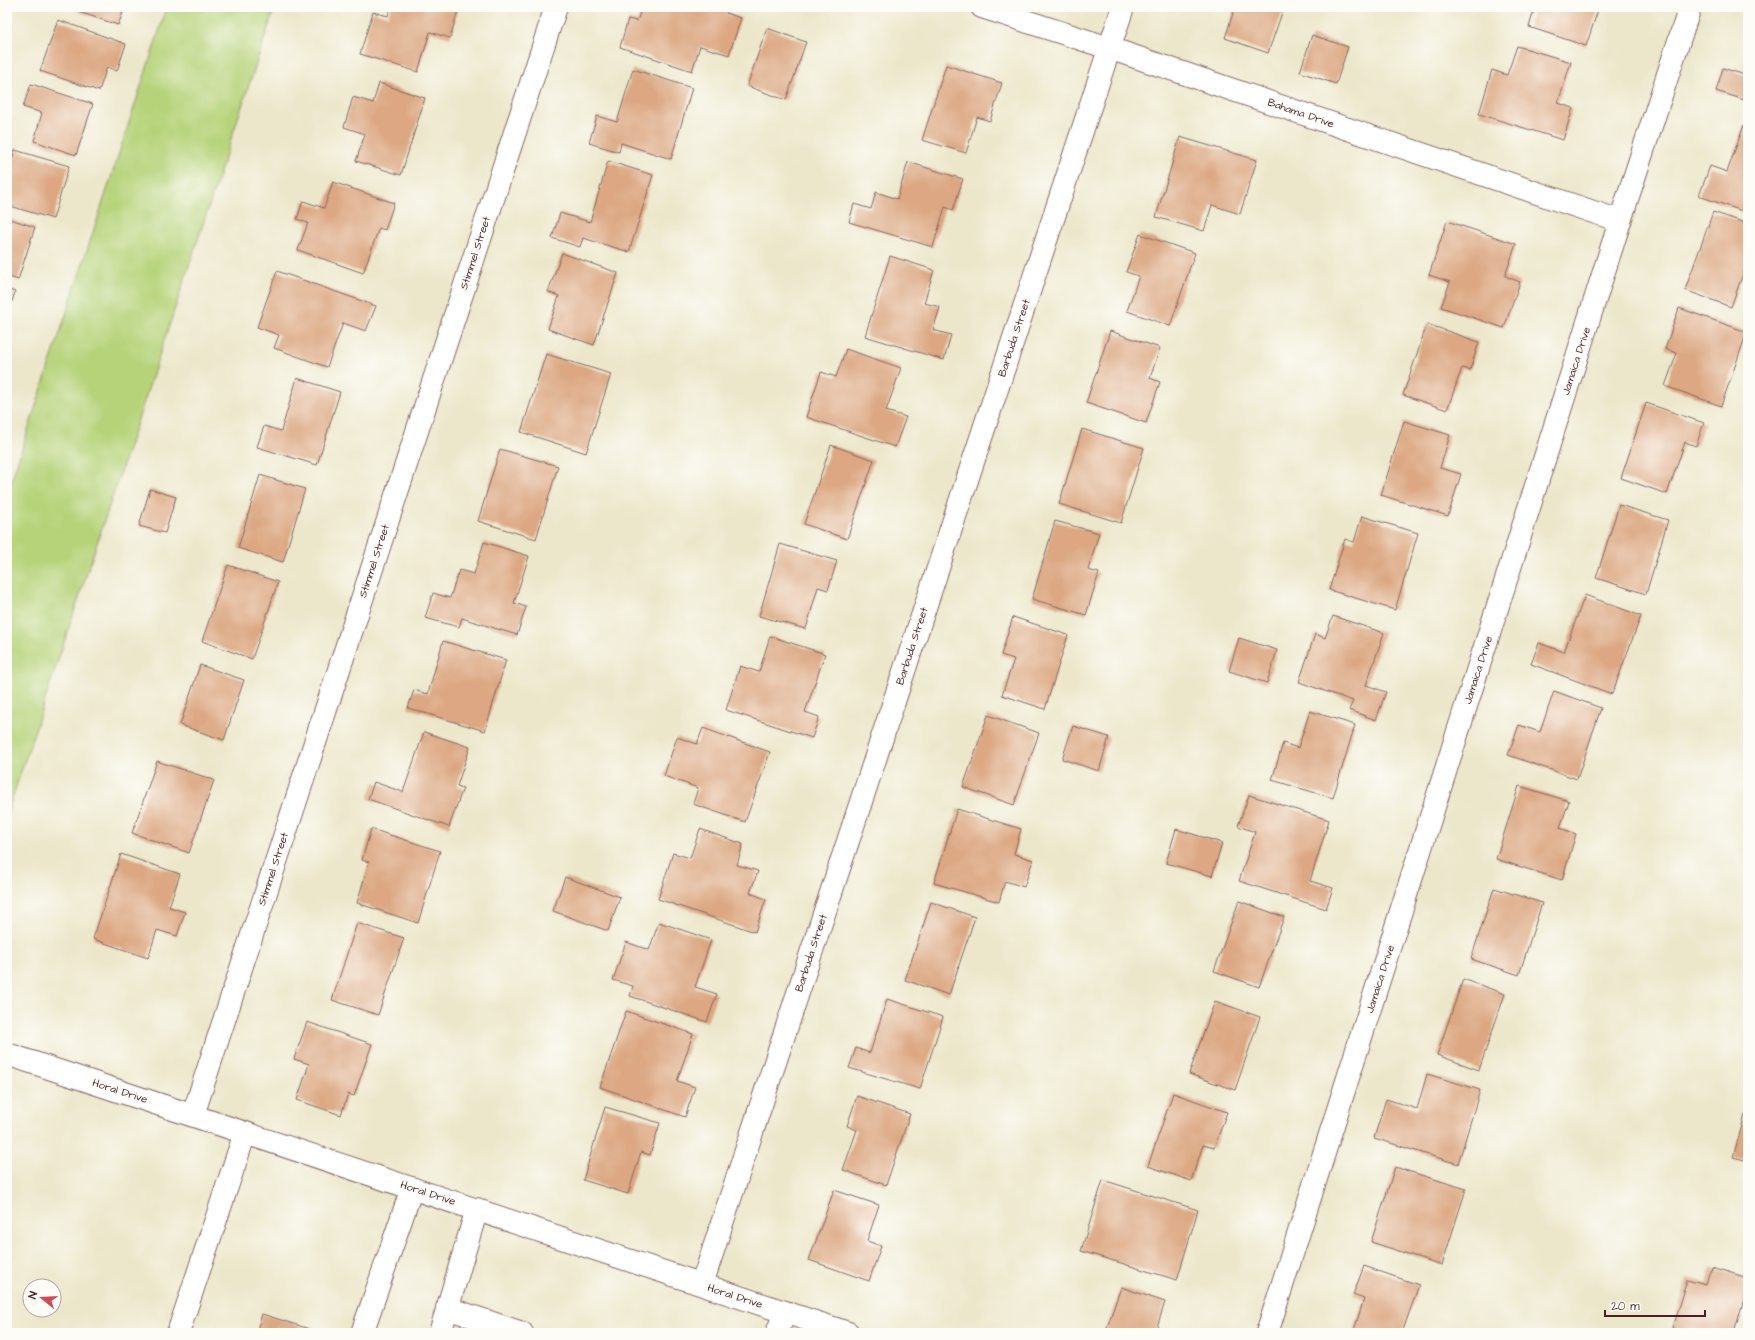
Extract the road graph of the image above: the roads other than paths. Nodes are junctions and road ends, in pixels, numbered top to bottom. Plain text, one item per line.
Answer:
1 (556, 7) edge
2 (982, 7) edge
3 (1123, 7) edge
4 (1690, 7) edge
5 (1109, 48) junction
6 (1620, 221) junction
7 (7, 1054) edge
8 (192, 1115) junction
9 (245, 1132) junction
10 (412, 1188) junction
11 (477, 1209) junction
12 (702, 1284) junction
13 (447, 1308) junction
14 (785, 1312) junction
15 (178, 1333) edge
16 (362, 1333) edge
17 (440, 1333) edge
18 (522, 1333) edge
19 (777, 1333) edge
20 (848, 1333) edge
21 (1267, 1333) edge

1 - 8 street, Stimmel Street
2 - 5 street, Bahama Drive
3 - 5 street, Barbuda Street
4 - 6 street, Jamaica Drive
5 - 6 street, Bahama Drive
5 - 12 street, Barbuda Street
6 - 21 street, Jamaica Drive
7 - 8 street, Horal Drive
8 - 9 street, Horal Drive
9 - 10 street, Horal Drive
9 - 15 street
10 - 11 street, Horal Drive
10 - 16 street
11 - 12 street, Horal Drive
11 - 13 street
12 - 14 street, Horal Drive
13 - 17 street
13 - 18 street
14 - 19 street
14 - 20 street, Horal Drive

